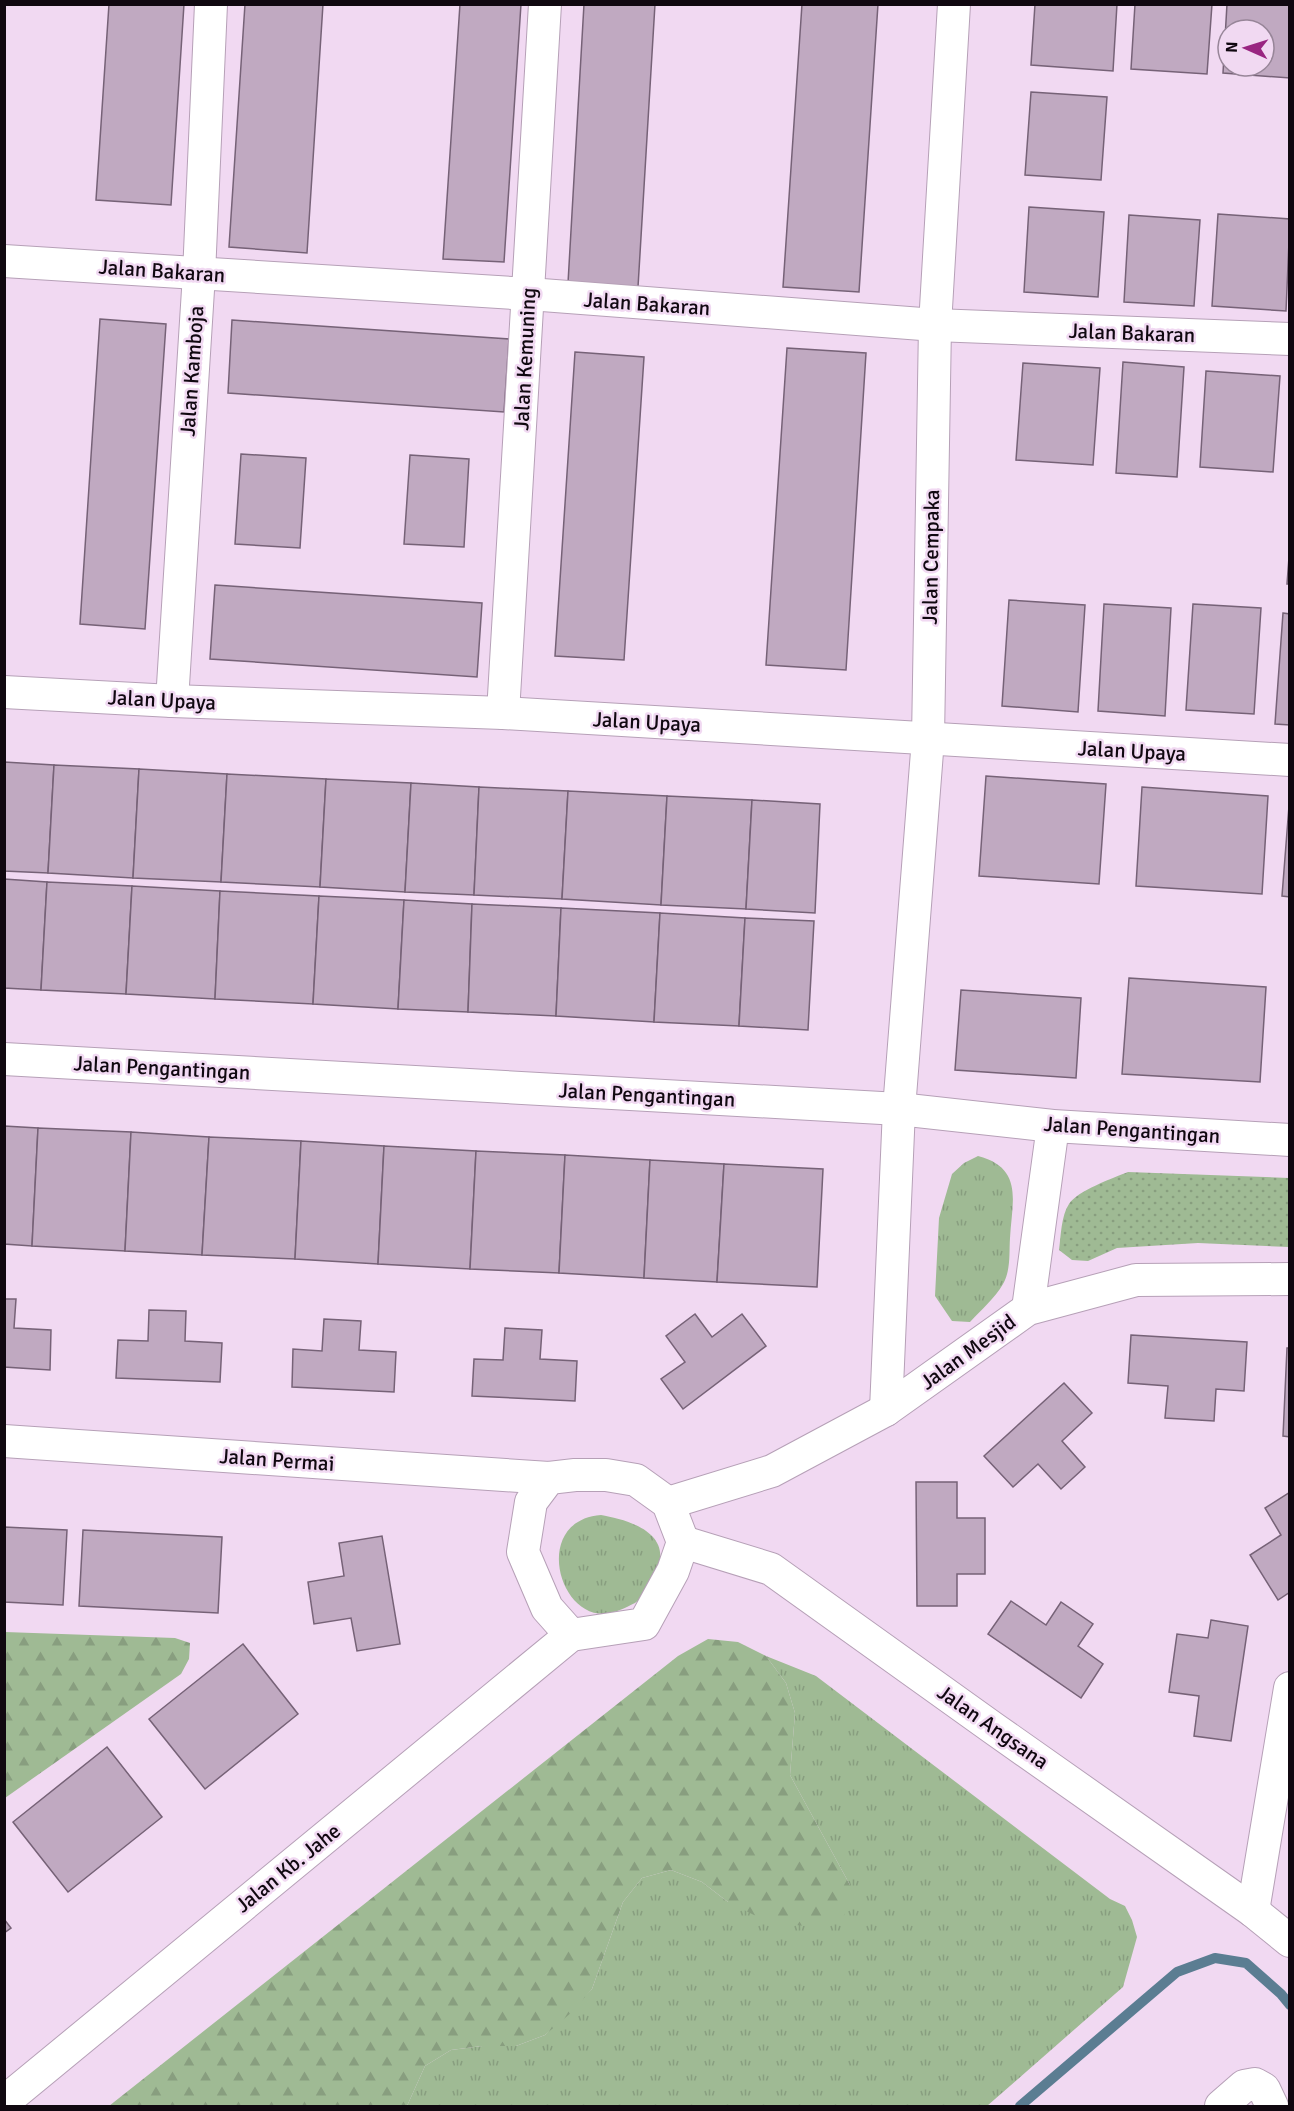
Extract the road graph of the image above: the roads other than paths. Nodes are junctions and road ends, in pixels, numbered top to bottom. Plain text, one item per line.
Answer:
1 (212, 4) edge
2 (545, 4) edge
3 (954, 4) edge
4 (4, 261) edge
5 (199, 274) junction
6 (529, 294) junction
7 (935, 326) junction
8 (1290, 339) edge
9 (4, 692) edge
10 (172, 701) junction
11 (503, 713) junction
12 (928, 739) junction
13 (1290, 760) edge
14 (4, 1059) edge
15 (899, 1109) junction
16 (1053, 1126) junction
17 (1290, 1140) edge
18 (1290, 1279) edge
19 (1028, 1309) junction
20 (886, 1410) junction
21 (4, 1441) edge
22 (549, 1478) junction
23 (668, 1503) junction
24 (683, 1542) junction
25 (572, 1635) junction
26 (1290, 1688) edge
27 (1253, 1911) junction
28 (1289, 1938) edge
29 (4, 2102) edge
30 (1221, 2106) edge
31 (1272, 2106) edge

1 - 5 street, Jalan Kamboja
2 - 6 street, Jalan Kemuning
3 - 7 street, Jalan Cempaka
4 - 5 street, Jalan Bakaran
5 - 6 street, Jalan Bakaran
5 - 10 street, Jalan Kamboja
6 - 7 street, Jalan Bakaran
6 - 11 street, Jalan Kemuning
7 - 8 street, Jalan Bakaran
7 - 12 street, Jalan Cempaka
9 - 10 street, Jalan Upaya
10 - 11 street, Jalan Upaya
11 - 12 street, Jalan Upaya
12 - 13 street, Jalan Upaya
12 - 15 street, Jalan Cempaka
14 - 15 street, Jalan Pengantingan
15 - 16 street, Jalan Pengantingan
15 - 20 street, Jalan Cempaka
16 - 17 street, Jalan Pengantingan
16 - 19 street
18 - 19 street, Jalan Mesjid
19 - 20 street, Jalan Mesjid
20 - 23 street, Jalan Mesjid
21 - 22 street, Jalan Permai
22 - 23 street
22 - 25 street
23 - 24 street
24 - 25 street
24 - 27 street, Jalan Angsana
25 - 29 street, Jalan Kb. Jahe
26 - 27 street
27 - 28 street, Jalan Angsana
30 - 31 street

